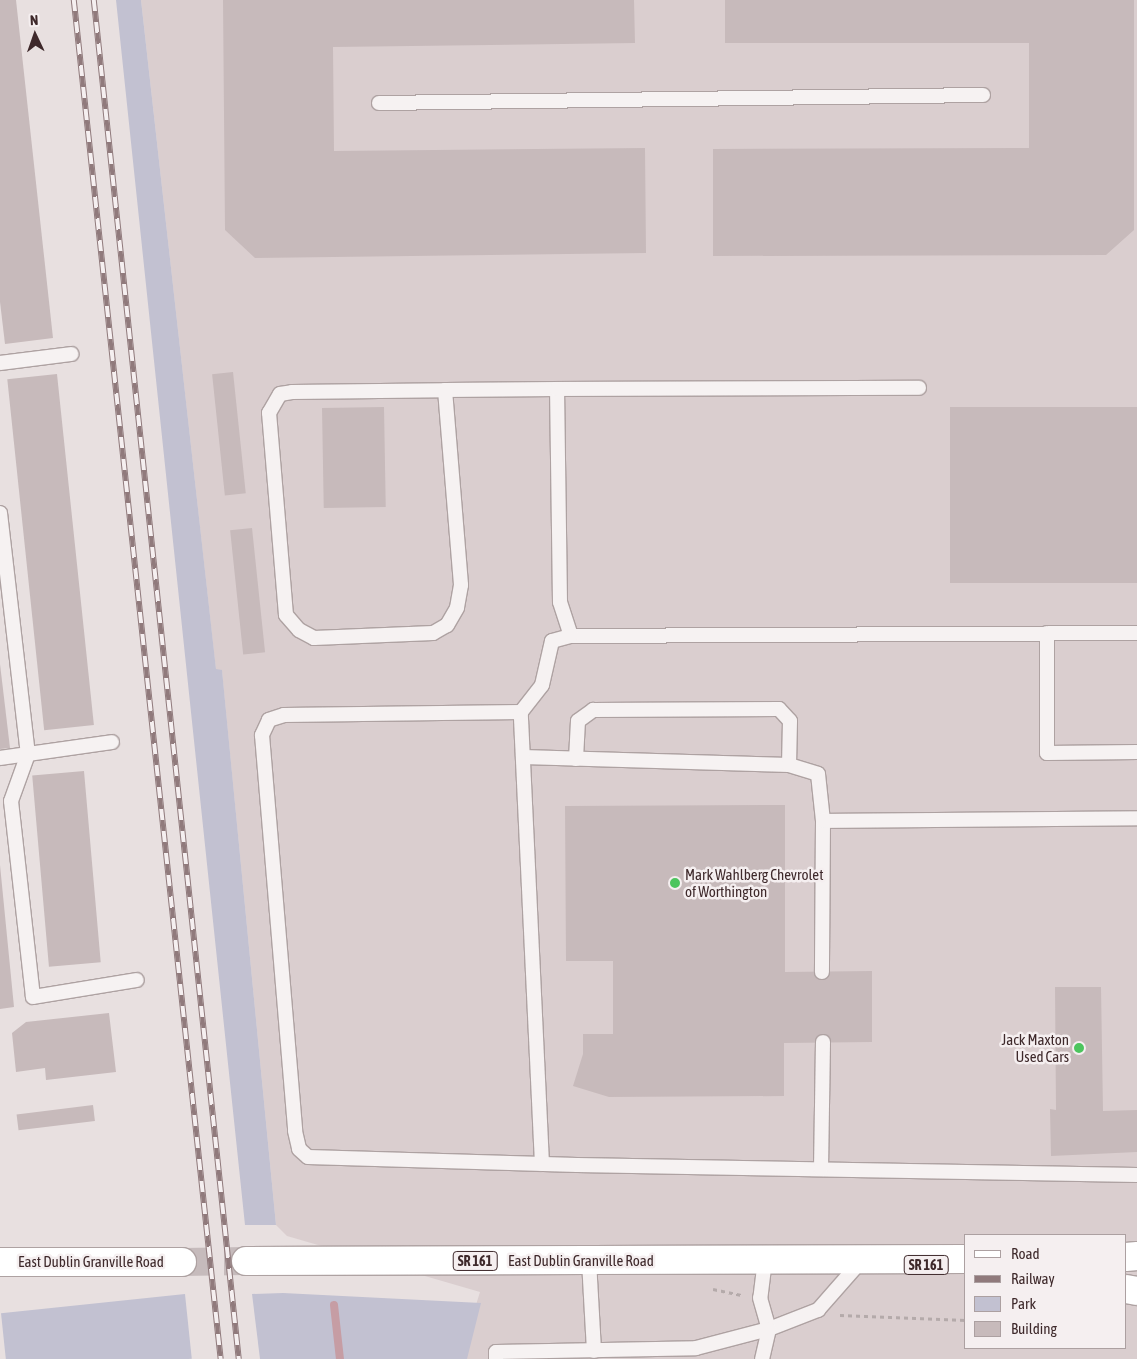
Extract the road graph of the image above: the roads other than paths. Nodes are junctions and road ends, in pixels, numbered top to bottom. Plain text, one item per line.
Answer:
1 (983, 95) dead end
2 (379, 103) dead end
3 (71, 354) dead end
4 (0, 363) edge
5 (919, 388) dead end
6 (557, 389) junction
7 (445, 390) junction
8 (0, 513) edge
9 (1047, 633) junction
10 (1137, 633) edge
11 (571, 636) junction
12 (521, 712) junction
13 (112, 742) dead end
14 (1137, 752) edge
15 (28, 754) junction
16 (523, 757) junction
17 (0, 758) edge
18 (576, 759) junction
19 (789, 765) junction
20 (1137, 818) edge
21 (823, 821) junction
22 (822, 972) dead end
23 (137, 980) dead end
24 (823, 1042) dead end
25 (542, 1164) junction
26 (821, 1169) junction
27 (1137, 1175) edge
28 (964, 1259) edge
29 (765, 1260) junction
30 (874, 1260) junction
31 (246, 1261) tunnel mouth
32 (589, 1261) junction
33 (0, 1262) edge
34 (182, 1262) tunnel mouth
35 (964, 1270) edge
36 (1137, 1291) edge
37 (1137, 1296) edge
38 (769, 1329) junction
39 (594, 1351) junction
40 (549, 1356) edge
41 (496, 1359) edge
42 (762, 1359) edge

1 - 2 lane
3 - 4 lane
5 - 6 lane
6 - 7 lane
6 - 11 lane
7 - 7 lane
8 - 15 lane
9 - 10 lane
9 - 11 lane
9 - 14 lane
11 - 12 lane
12 - 16 lane
12 - 25 lane
13 - 15 lane
15 - 17 lane
15 - 23 lane
16 - 18 lane
16 - 25 lane
18 - 19 lane
18 - 19 lane
19 - 21 lane
20 - 21 lane
21 - 22 lane
24 - 26 lane
25 - 26 lane
26 - 27 lane
28 - 30 main road, East Dublin Granville Road / SR 161
29 - 30 main road, East Dublin Granville Road / SR 161
29 - 32 main road, East Dublin Granville Road / SR 161
29 - 38 lane
30 - 35 main road, East Dublin Granville Road / SR 161
30 - 38 lane
31 - 32 main road, East Dublin Granville Road / SR 161
32 - 39 lane
33 - 34 main road, East Dublin Granville Road
36 - 37 lane
38 - 39 lane
38 - 42 lane
39 - 40 lane
40 - 41 lane

